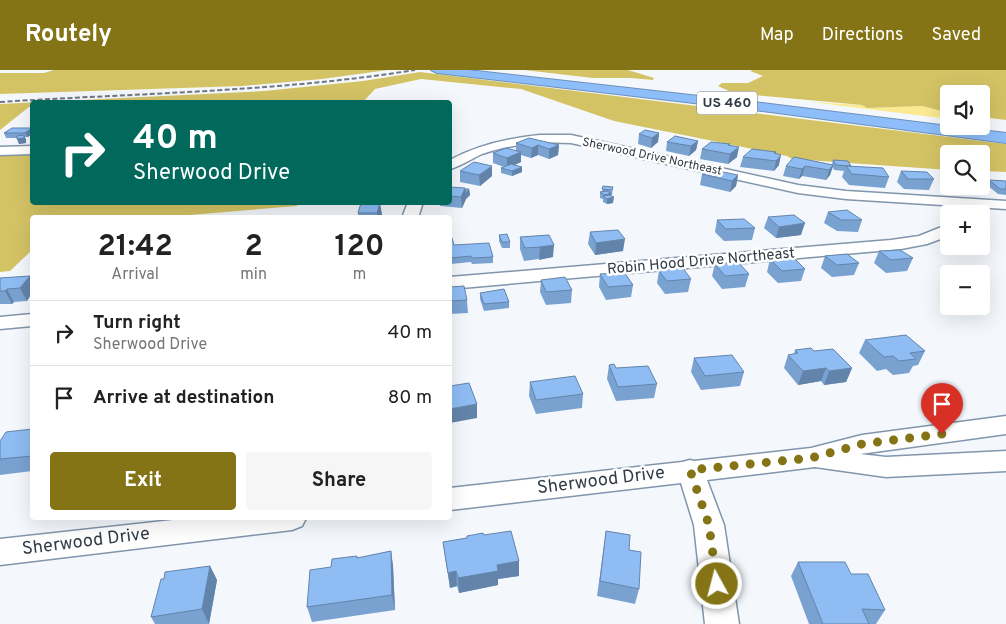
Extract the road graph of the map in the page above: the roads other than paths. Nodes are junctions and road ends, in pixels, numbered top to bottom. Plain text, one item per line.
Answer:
1 (495, 70) edge
2 (442, 71) edge
3 (940, 122) edge
4 (990, 128) edge
5 (1006, 130) edge
6 (1006, 138) edge
7 (30, 150) edge
8 (0, 151) edge
9 (452, 164) edge
10 (1006, 205) edge
11 (940, 206) edge
12 (990, 206) edge
13 (940, 234) edge
14 (452, 283) edge
15 (30, 320) edge
16 (0, 323) edge
17 (1006, 425) edge
18 (811, 458) junction
19 (1006, 461) edge
20 (690, 470) junction
21 (452, 499) edge
22 (275, 520) edge
23 (0, 552) edge
24 (722, 624) edge

1 - 3 highway, US 460
2 - 6 highway, US 460
4 - 5 highway
7 - 8 street
9 - 11 street, Sherwood Drive Northeast
10 - 12 street, Sherwood Drive Northeast
13 - 14 street, Robin Hood Drive Northeast
15 - 16 street
17 - 18 street, Sherwood Drive
18 - 19 street, Sherwood Drive
18 - 20 street, Sherwood Drive
20 - 21 street, Sherwood Drive
20 - 24 street
22 - 23 street, Sherwood Drive

